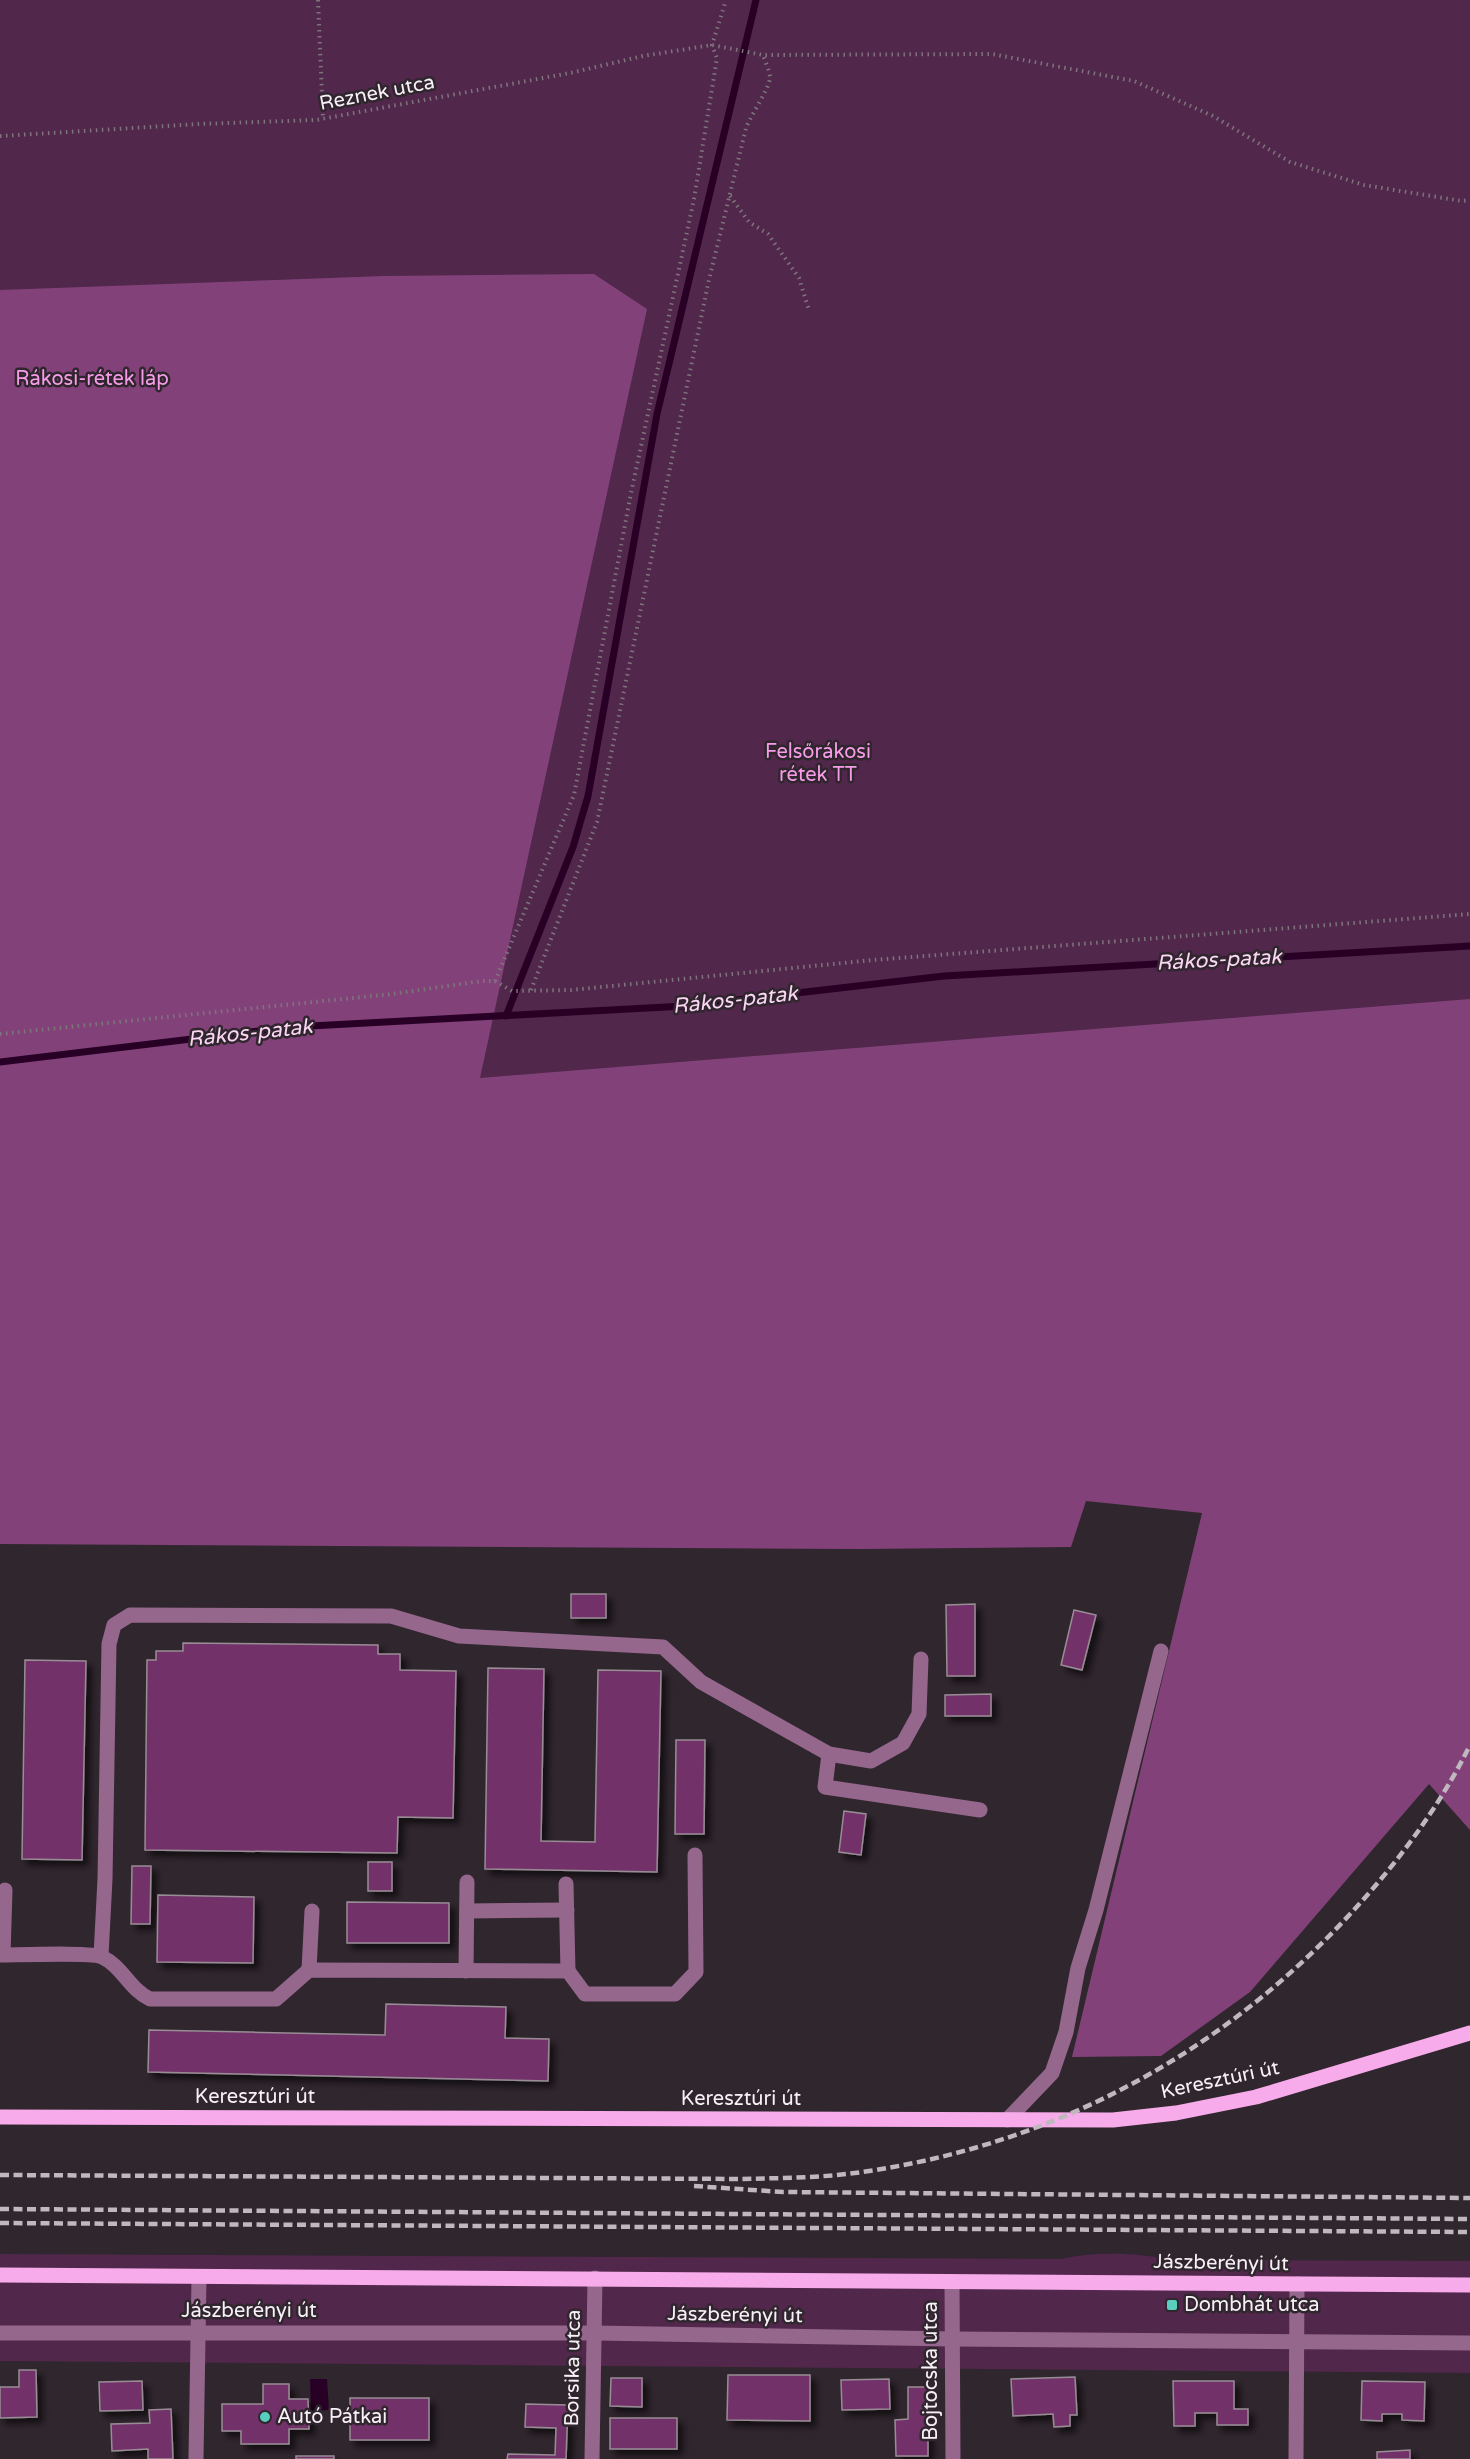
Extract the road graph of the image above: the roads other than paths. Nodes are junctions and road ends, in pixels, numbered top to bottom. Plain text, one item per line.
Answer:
1 (1161, 1651) dead end
2 (921, 1659) dead end
3 (828, 1754) junction
4 (980, 1810) dead end
5 (695, 1855) dead end
6 (467, 1882) dead end
7 (566, 1884) dead end
8 (5, 1890) dead end
9 (567, 1910) junction
10 (312, 1911) dead end
11 (467, 1911) junction
12 (2, 1954) edge
13 (101, 1956) junction
14 (309, 1970) junction
15 (466, 1971) junction
16 (568, 1971) junction
17 (1470, 2033) edge
18 (0, 2117) edge
19 (1008, 2120) junction
20 (0, 2275) edge
21 (199, 2278) junction
22 (595, 2278) junction
23 (952, 2282) junction
24 (1297, 2284) junction
25 (1470, 2285) edge
26 (197, 2332) junction
27 (0, 2333) edge
28 (594, 2333) junction
29 (953, 2339) junction
30 (1296, 2340) junction
31 (1470, 2343) edge
32 (196, 2459) edge
33 (592, 2459) edge
34 (953, 2459) edge
35 (1296, 2459) edge

1 - 19 street
2 - 3 street
3 - 4 street
3 - 13 street
5 - 16 street
6 - 11 street
7 - 9 street
8 - 12 street
9 - 11 street
9 - 16 street
10 - 14 street
11 - 15 street
12 - 13 street
13 - 14 street
14 - 15 street
15 - 16 street
17 - 19 main road, Keresztúri út
18 - 19 main road, Keresztúri út
20 - 21 main road, Jászberényi út
21 - 22 main road, Jászberényi út
21 - 26 street
22 - 23 main road, Jászberényi út
22 - 28 street, Borsika utca
23 - 24 main road, Jászberényi út
23 - 29 street, Bojtocska utca
24 - 25 main road, Jászberényi út
24 - 30 street
26 - 27 street, Jászberényi út
26 - 28 street, Jászberényi út
26 - 32 street
28 - 29 street, Jászberényi út
28 - 33 street, Borsika utca
29 - 30 street, Jászberényi út
29 - 34 street, Bojtocska utca
30 - 31 street, Jászberényi út
30 - 35 street

